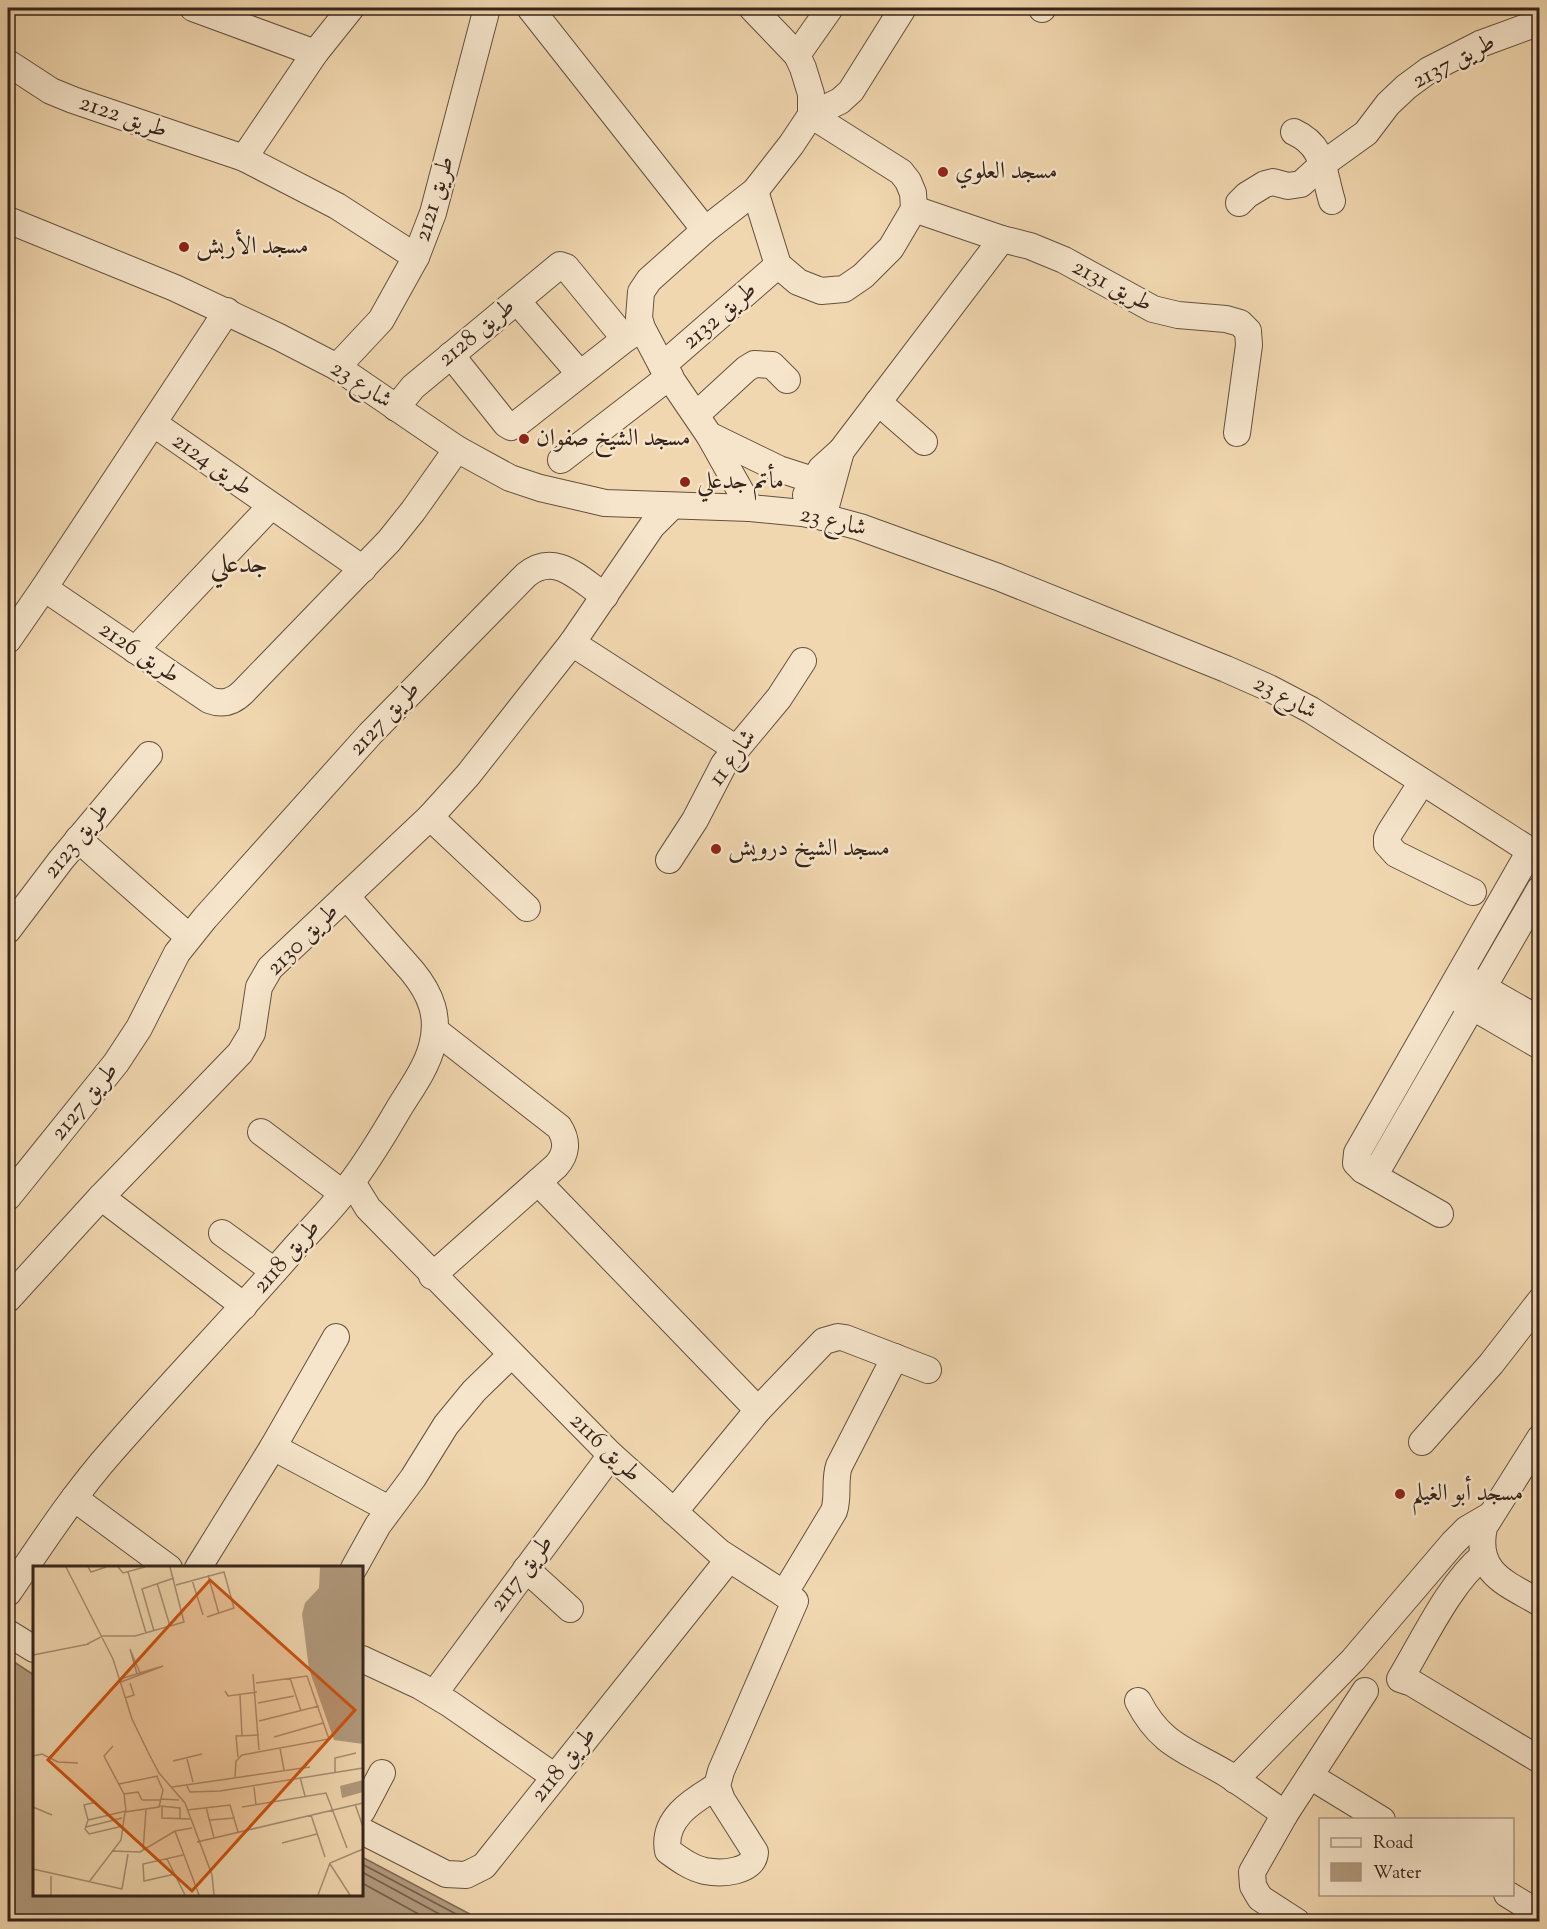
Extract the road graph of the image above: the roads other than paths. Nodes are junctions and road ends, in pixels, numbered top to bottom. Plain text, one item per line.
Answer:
1 (193, 8) edge
2 (351, 8) edge
3 (487, 8) edge
4 (530, 8) edge
5 (753, 8) edge
6 (830, 8) edge
7 (903, 8) edge
8 (1539, 22) edge
9 (315, 53) junction
10 (797, 56) junction
11 (8, 63) edge
12 (811, 115) junction
13 (1294, 132) dead end
14 (244, 158) junction
15 (1323, 164) junction
16 (755, 190) junction
17 (1332, 201) dead end
18 (1239, 203) dead end
19 (914, 209) junction
20 (8, 220) edge
21 (705, 230) junction
22 (1002, 239) junction
23 (416, 257) junction
24 (778, 265) junction
25 (517, 301) junction
26 (227, 311) junction
27 (633, 334) junction
28 (451, 355) junction
29 (337, 367) junction
30 (666, 371) junction
31 (580, 374) junction
32 (787, 380) dead end
33 (878, 402) junction
34 (396, 408) junction
35 (153, 423) junction
36 (703, 425) junction
37 (1237, 433) dead end
38 (924, 442) dead end
39 (457, 449) junction
40 (841, 451) junction
41 (561, 460) dead end
42 (813, 480) junction
43 (271, 506) junction
44 (635, 506) junction
45 (671, 507) junction
46 (750, 508) junction
47 (813, 515) junction
48 (636, 549) junction
49 (363, 568) junction
50 (44, 588) junction
51 (605, 596) junction
52 (8, 640) edge
53 (572, 644) junction
54 (135, 650) junction
55 (803, 661) dead end
56 (735, 748) junction
57 (148, 755) dead end
58 (1422, 782) junction
59 (430, 818) junction
60 (78, 839) junction
61 (1534, 854) edge
62 (669, 860) dead end
63 (1539, 889) edge
64 (1473, 892) dead end
65 (346, 896) junction
66 (527, 908) dead end
67 (8, 930) edge
68 (189, 937) junction
69 (1454, 983) junction
70 (1477, 997) junction
71 (1539, 1020) edge
72 (436, 1031) junction
73 (1539, 1046) edge
74 (1392, 1090) junction
75 (1415, 1104) junction
76 (261, 1132) dead end
77 (1363, 1170) junction
78 (537, 1182) junction
79 (347, 1188) junction
80 (8, 1197) edge
81 (101, 1197) junction
82 (1440, 1214) dead end
83 (222, 1233) dead end
84 (274, 1271) junction
85 (432, 1276) junction
86 (8, 1299) edge
87 (1539, 1301) edge
88 (244, 1306) junction
89 (336, 1337) dead end
90 (512, 1355) junction
91 (894, 1357) junction
92 (928, 1370) dead end
93 (758, 1410) junction
94 (1539, 1440) edge
95 (1422, 1442) dead end
96 (273, 1446) junction
97 (611, 1455) junction
98 (74, 1498) junction
99 (389, 1509) junction
100 (674, 1512) junction
101 (1491, 1515) junction
102 (1483, 1556) junction
103 (729, 1559) junction
104 (166, 1566) edge
105 (199, 1566) edge
106 (355, 1566) edge
107 (526, 1569) junction
108 (8, 1593) edge
109 (789, 1598) junction
110 (1539, 1603) edge
111 (570, 1609) dead end
112 (8, 1633) edge
113 (33, 1648) edge
114 (363, 1659) edge
115 (1365, 1691) dead end
116 (434, 1694) junction
117 (1138, 1701) dead end
118 (1539, 1760) edge
119 (382, 1773) dead end
120 (555, 1776) junction
121 (1310, 1776) junction
122 (1235, 1780) junction
123 (717, 1786) dead end
124 (363, 1809) edge
125 (1285, 1814) junction
126 (1379, 1818) edge
127 (363, 1832) edge
128 (1510, 1896) edge
129 (1539, 1914) edge
130 (1297, 1922) edge

1 - 9 street
2 - 9 street
3 - 23 street, طريق 2121
4 - 21 street
5 - 10 street
6 - 10 street
7 - 12 street
8 - 15 street, طريق 2137
9 - 14 street
10 - 12 street
11 - 14 street, طريق 2122
12 - 16 street
12 - 19 street
13 - 15 street
14 - 23 street, طريق 2122
15 - 17 street
15 - 18 street, طريق 2137
16 - 21 street
16 - 24 street
19 - 22 street, طريق 2131
19 - 24 street
20 - 26 street, شارع 23
21 - 27 street
22 - 33 street
22 - 37 street, طريق 2131
23 - 29 street, طريق 2121
24 - 30 street, طريق 2132
25 - 27 street, طريق 2128
25 - 28 street, طريق 2128
25 - 31 street
26 - 29 street, شارع 23
26 - 35 street
27 - 30 street
27 - 31 street
28 - 31 street
28 - 34 street, طريق 2128
29 - 34 street, شارع 23
30 - 36 street
30 - 41 street
32 - 36 street
33 - 38 street
33 - 40 street
34 - 39 street, شارع 23
35 - 43 street, طريق 2124
35 - 50 street
36 - 42 street, شارع 23
36 - 46 street
39 - 44 street, شارع 23
39 - 49 street, طريق 2126
40 - 42 street
40 - 47 street
42 - 47 street
43 - 49 street, طريق 2124
43 - 54 street, طريق 2124
44 - 45 street, شارع 23
44 - 48 street
45 - 46 street, شارع 23
45 - 48 street, طريق 2130
46 - 47 street, شارع 23
47 - 58 street, شارع 23
48 - 51 street, طريق 2130
49 - 54 street, طريق 2126
50 - 52 street
50 - 54 street, طريق 2126
51 - 53 street, طريق 2130
51 - 68 street, طريق 2127
53 - 56 street
53 - 59 street, طريق 2130
55 - 56 street, شارع 11
56 - 62 street, شارع 11
57 - 60 street, طريق 2123
58 - 61 street, شارع 23
58 - 64 street
59 - 65 street, طريق 2130
59 - 66 street
60 - 67 street, طريق 2123
60 - 68 street
61 - 69 street
63 - 70 street
65 - 72 street, طريق 2118
65 - 81 street, طريق 2130
68 - 80 street, طريق 2127
69 - 70 street
69 - 74 street
70 - 71 street
70 - 73 street
70 - 75 street
72 - 78 street
72 - 79 street, طريق 2118
74 - 75 street
74 - 77 street
75 - 77 street
76 - 79 street
77 - 82 street
78 - 85 street
78 - 93 street
79 - 84 street, طريق 2118
79 - 85 street, طريق 2116
81 - 86 street, طريق 2130
81 - 88 street
83 - 84 street
84 - 88 street, طريق 2118
85 - 90 street, طريق 2116
87 - 95 street
88 - 98 street, طريق 2118
89 - 96 street
90 - 97 street, طريق 2116
90 - 99 street
91 - 92 street
91 - 93 street
91 - 109 street
93 - 100 street
94 - 101 street
96 - 99 street
96 - 105 street
97 - 100 street, طريق 2116
97 - 107 street, طريق 2117
98 - 104 street
98 - 108 street, طريق 2118
99 - 106 street
100 - 103 street, طريق 2116
101 - 102 street
101 - 122 street
102 - 110 street
102 - 118 street
103 - 109 street, طريق 2116
103 - 120 street, طريق 2118
107 - 111 street
107 - 116 street, طريق 2117
109 - 123 street
112 - 113 street
114 - 116 street
115 - 121 street
116 - 120 street
117 - 122 street
119 - 124 street
120 - 127 street, طريق 2118
121 - 125 street
121 - 126 street
122 - 125 street
125 - 130 street
128 - 129 street

